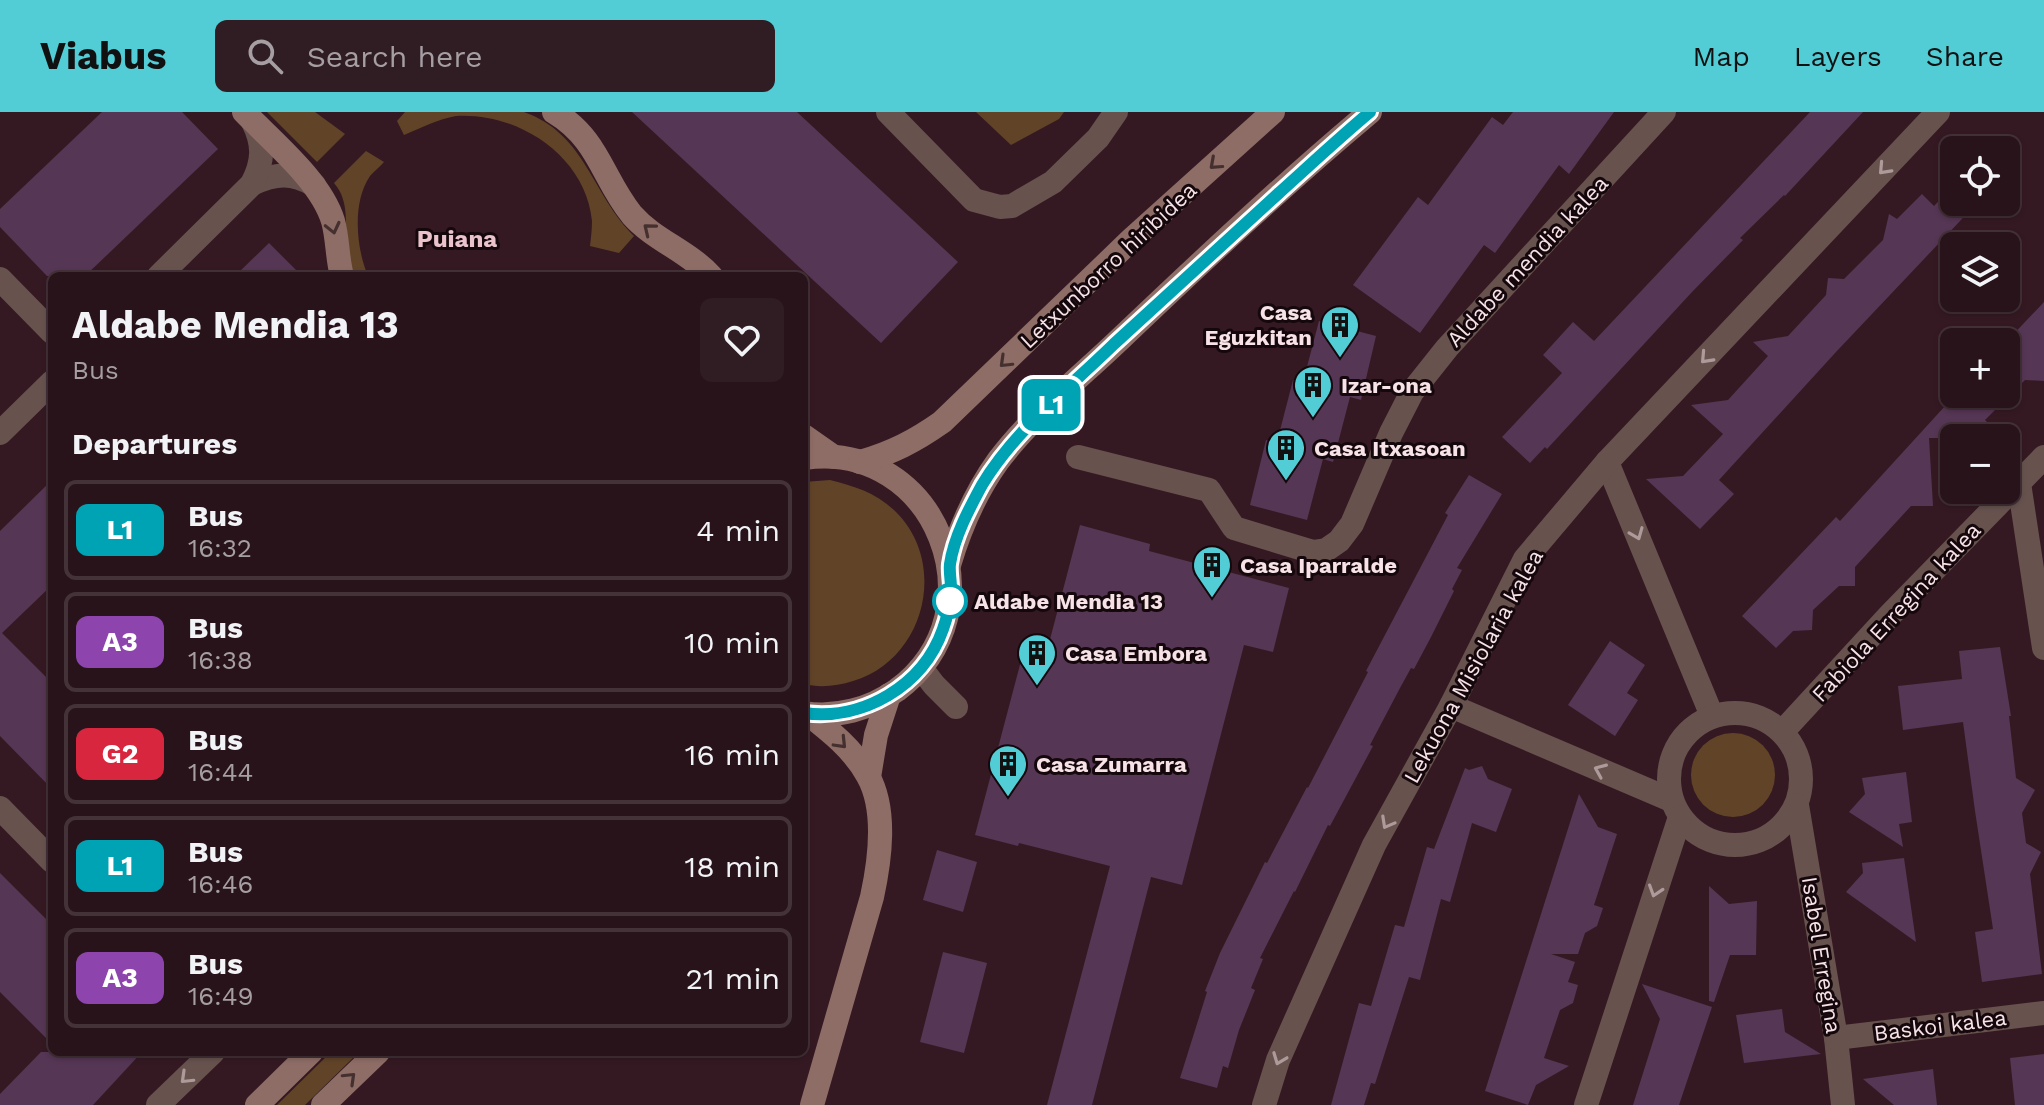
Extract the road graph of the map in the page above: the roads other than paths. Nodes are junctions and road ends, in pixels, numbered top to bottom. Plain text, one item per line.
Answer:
1 (554, 112) edge
2 (888, 112) edge
3 (1116, 112) edge
4 (1273, 112) edge
5 (1370, 112) edge
6 (1664, 112) edge
7 (1938, 112) edge
8 (248, 117) edge
9 (252, 184) junction
10 (314, 185) junction
11 (163, 272) edge
12 (341, 272) edge
13 (706, 272) edge
14 (0, 279) edge
15 (48, 328) edge
16 (48, 386) edge
17 (0, 433) edge
18 (808, 439) edge
19 (808, 457) edge
20 (834, 457) junction
21 (1078, 457) dead end
22 (2044, 457) edge
23 (860, 462) junction
24 (1607, 462) junction
25 (2020, 482) edge
26 (2020, 490) edge
27 (1998, 504) edge
28 (949, 565) junction
29 (2044, 648) edge
30 (921, 668) junction
31 (889, 695) junction
32 (1451, 706) junction
33 (956, 707) dead end
34 (808, 714) edge
35 (808, 716) edge
36 (1712, 716) junction
37 (1782, 732) junction
38 (869, 777) junction
39 (1797, 805) junction
40 (0, 808) edge
41 (1676, 808) junction
42 (48, 857) edge
43 (2044, 1013) edge
44 (1836, 1038) junction
45 (209, 1056) edge
46 (307, 1056) edge
47 (374, 1056) edge
48 (158, 1105) edge
49 (257, 1105) edge
50 (323, 1105) edge
51 (812, 1105) edge
52 (1264, 1105) edge
53 (1586, 1105) edge
54 (1843, 1105) edge

13 -> 1 main road
2 - 3 street
4 -> 23 main road, Letxunborro hiribidea
5 - 28 main road
6 - 21 street, Aldabe mendia kalea
7 -> 24 street, Lekuona Misiolaria kalea
8 - 9 street
8 - 10 main road
9 - 10 street
9 - 11 street
10 -> 12 main road
14 - 15 street
16 - 17 street
18 - 20 main road
19 - 20 main road
20 - 23 main road
22 - 25 street, Fabiola Erregina kalea
23 - 28 main road
24 - 32 street, Lekuona Misiolaria kalea
24 -> 36 street
26 - 29 street
27 - 37 street, Fabiola Erregina kalea
28 - 30 main road
30 - 31 main road
30 - 33 street
31 - 34 main road
31 - 38 main road
41 -> 32 street
32 -> 52 street, Lekuona Misiolaria kalea
35 -> 38 main road
36 - 37 street
36 - 41 street
37 - 39 street
38 - 51 main road
39 - 41 street
39 - 44 street, Isabel Erregina
40 - 42 street
41 -> 53 street
43 - 44 street, Baskoi kalea
44 - 54 street, Isabel Erregina
45 -> 48 street
46 - 49 main road
50 -> 47 main road

